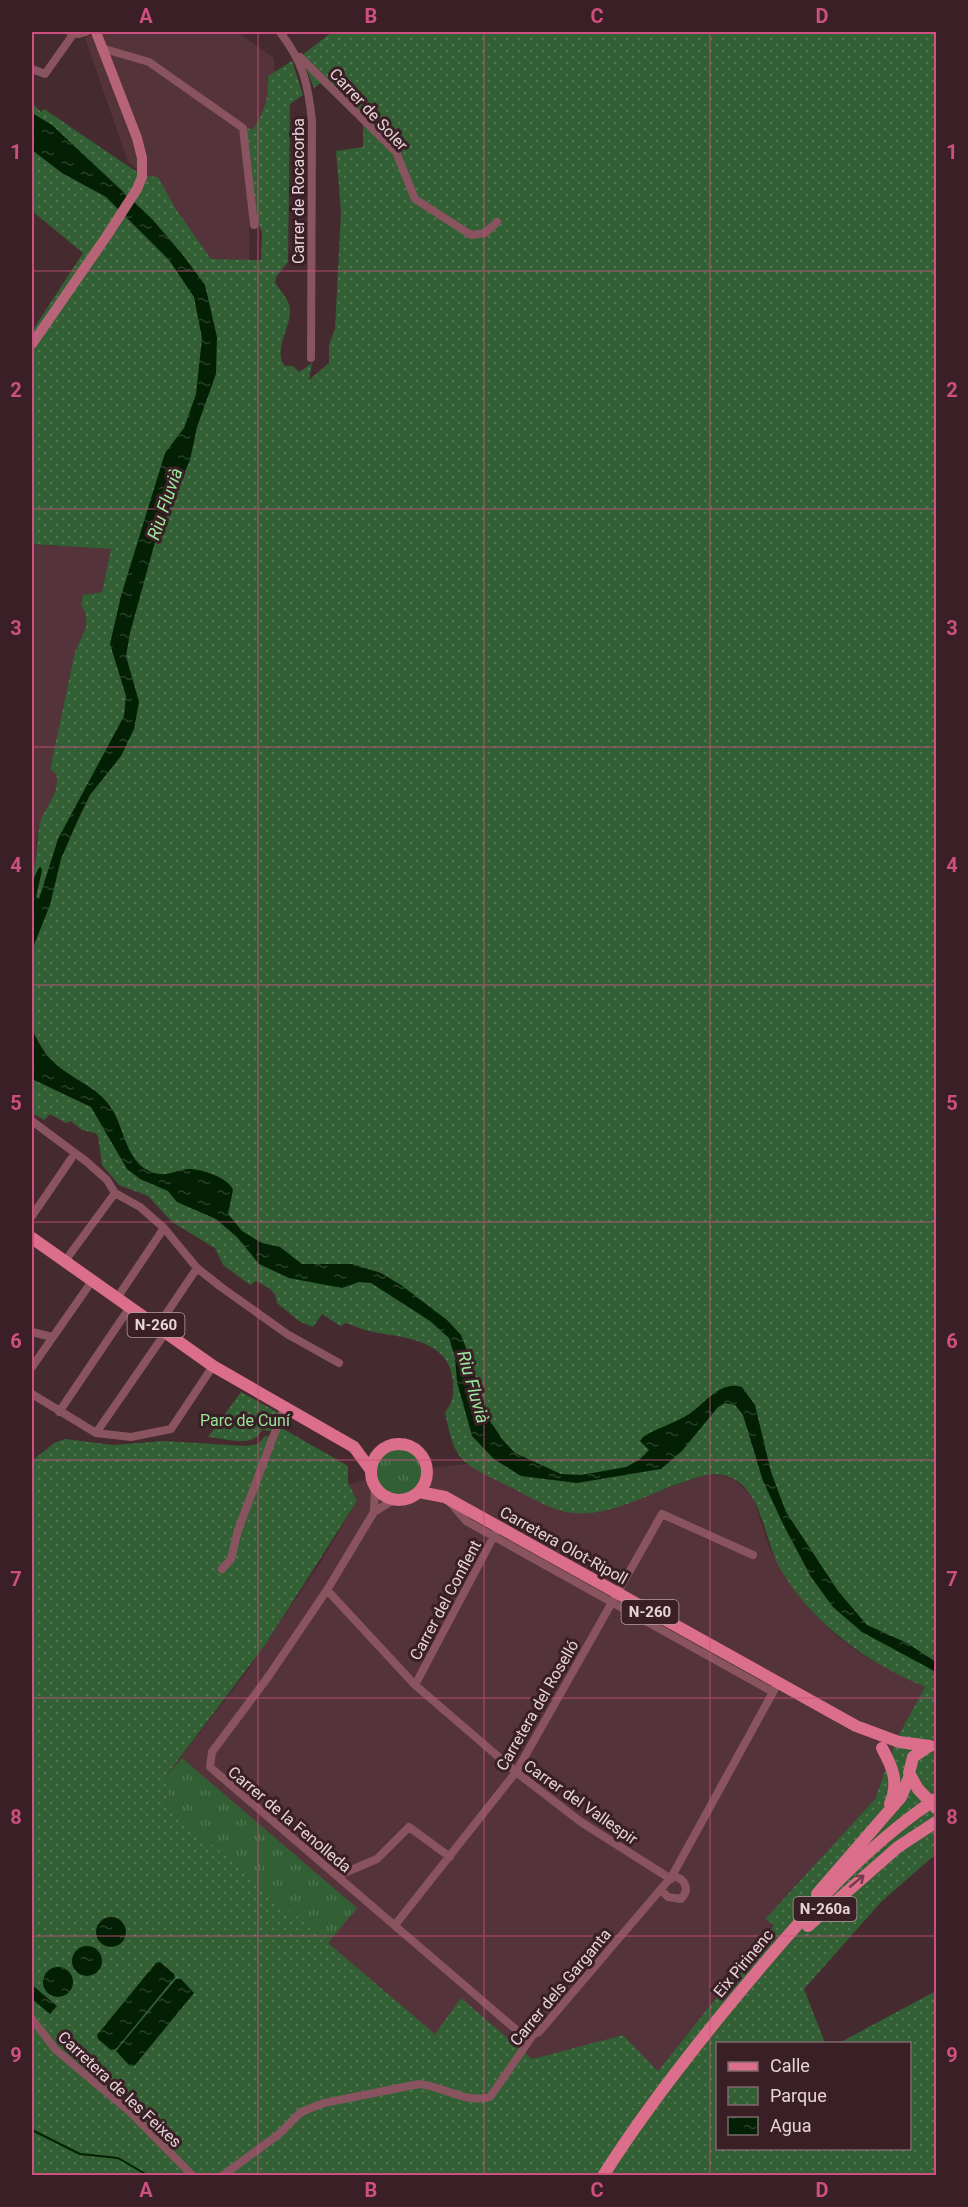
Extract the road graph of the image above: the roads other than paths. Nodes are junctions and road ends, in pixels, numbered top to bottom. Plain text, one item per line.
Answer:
1 (72, 32) edge
2 (86, 32) edge
3 (96, 32) edge
4 (280, 32) edge
5 (101, 48) junction
6 (297, 54) junction
7 (32, 69) edge
8 (497, 222) dead end
9 (254, 225) dead end
10 (32, 344) edge
11 (311, 358) dead end
12 (32, 1121) edge
13 (71, 1159) dead end
14 (115, 1193) junction
15 (32, 1216) edge
16 (164, 1228) junction
17 (32, 1238) edge
18 (65, 1261) junction
19 (197, 1268) junction
20 (92, 1281) junction
21 (117, 1298) junction
22 (130, 1307) junction
23 (162, 1329) junction
24 (32, 1332) edge
25 (52, 1337) junction
26 (339, 1363) dead end
27 (213, 1366) junction
28 (32, 1367) edge
29 (32, 1394) edge
30 (284, 1408) junction
31 (59, 1412) junction
32 (96, 1433) junction
33 (354, 1447) junction
34 (384, 1448) junction
35 (370, 1469) junction
36 (427, 1475) junction
37 (375, 1488) junction
38 (419, 1492) junction
39 (445, 1497) junction
40 (393, 1500) junction
41 (374, 1512) junction
42 (496, 1532) junction
43 (753, 1555) dead end
44 (222, 1569) dead end
45 (327, 1590) junction
46 (614, 1597) junction
47 (415, 1685) junction
48 (775, 1688) junction
49 (856, 1726) junction
50 (933, 1745) edge
51 (882, 1748) junction
52 (516, 1772) junction
53 (910, 1774) junction
54 (936, 1799) edge
55 (936, 1808) edge
56 (884, 1816) junction
57 (936, 1822) edge
58 (450, 1857) junction
59 (337, 1876) junction
60 (671, 1877) junction
61 (661, 1890) junction
62 (394, 1925) junction
63 (780, 1945) junction
64 (725, 2010) junction
65 (32, 2019) edge
66 (533, 2035) junction
67 (193, 2175) edge
68 (222, 2175) edge
69 (603, 2175) edge

1 - 2 street
1 - 7 street
3 - 5 street
4 - 6 street, Carrer de Rocacorba
5 - 9 street
5 - 10 street
6 - 8 street, Carrer de Soler
6 - 11 street, Carrer de Rocacorba
12 - 14 street
13 - 15 street
14 - 16 street
14 - 18 street
16 - 19 street
16 - 21 street
17 - 18 main road, N-260
18 - 20 main road, N-260
19 - 23 street
19 - 26 street
20 - 21 main road, N-260
20 - 25 street
21 - 22 main road, N-260
22 - 23 main road, N-260
22 - 31 street
23 - 27 main road, N-260
23 - 32 street
24 - 25 street
25 - 28 street
27 - 30 main road, N-260
27 - 32 street
29 - 31 street
30 - 33 main road, N-260
30 - 44 street
31 - 32 street
33 - 34 main road, N-260
33 - 35 main road, N-260
34 - 35 main road
34 - 36 main road, N-260
35 - 37 main road, N-260
36 - 38 main road
36 - 39 main road, Carretera Olot-Ripoll / N-260
37 - 40 main road
37 - 41 street
38 - 39 main road, Carretera Olot-Ripoll / N-260
38 - 40 main road, N-260
39 - 42 main road, Carretera Olot-Ripoll / N-260
40 - 41 street
41 - 45 street, Carrer de la Fenolleda
42 - 46 main road, Carretera Olot-Ripoll / N-260
42 - 47 street, Carrer del Conflent
43 - 46 street, Carretera del Roselló
45 - 47 street, Carrer del Vallespir
45 - 59 street, Carrer de la Fenolleda
46 - 48 main road, Carretera Olot-Ripoll / N-260
46 - 52 street, Carretera del Roselló
47 - 52 street, Carrer del Vallespir
48 - 49 main road, Carretera Olot-Ripoll / N-260
48 - 60 street, Carrer dels Garganta
49 - 50 main road, Carretera Olot-Ripoll / N-260
49 - 51 main road, Carretera Olot-Ripoll / N-260
50 - 53 main road, N-260
51 - 53 main road, Carretera Olot-Ripoll / N-260
51 - 56 main road, N-260a
52 - 58 street, Carretera del Roselló
52 - 60 street, Carrer del Vallespir
53 - 55 main road, N-260
53 - 56 main road, N-260a
54 - 63 main road, Eix Pirinenc / N-260a, bridge
56 - 63 main road, N-260a
64 -> 57 main road, N-260a
58 - 59 street
58 - 62 street, Carretera del Roselló
59 - 62 street, Carrer de la Fenolleda
60 - 61 street, Carrer dels Garganta
60 - 61 street
61 - 66 street, Carrer dels Garganta
62 - 66 street, Carrer de la Fenolleda
63 - 64 main road, Eix Pirinenc / N-260a
64 - 69 main road, Eix Pirinenc / N-260a
65 - 67 street, Carretera de les Feixes
66 - 68 street, Carrer dels Garganta

